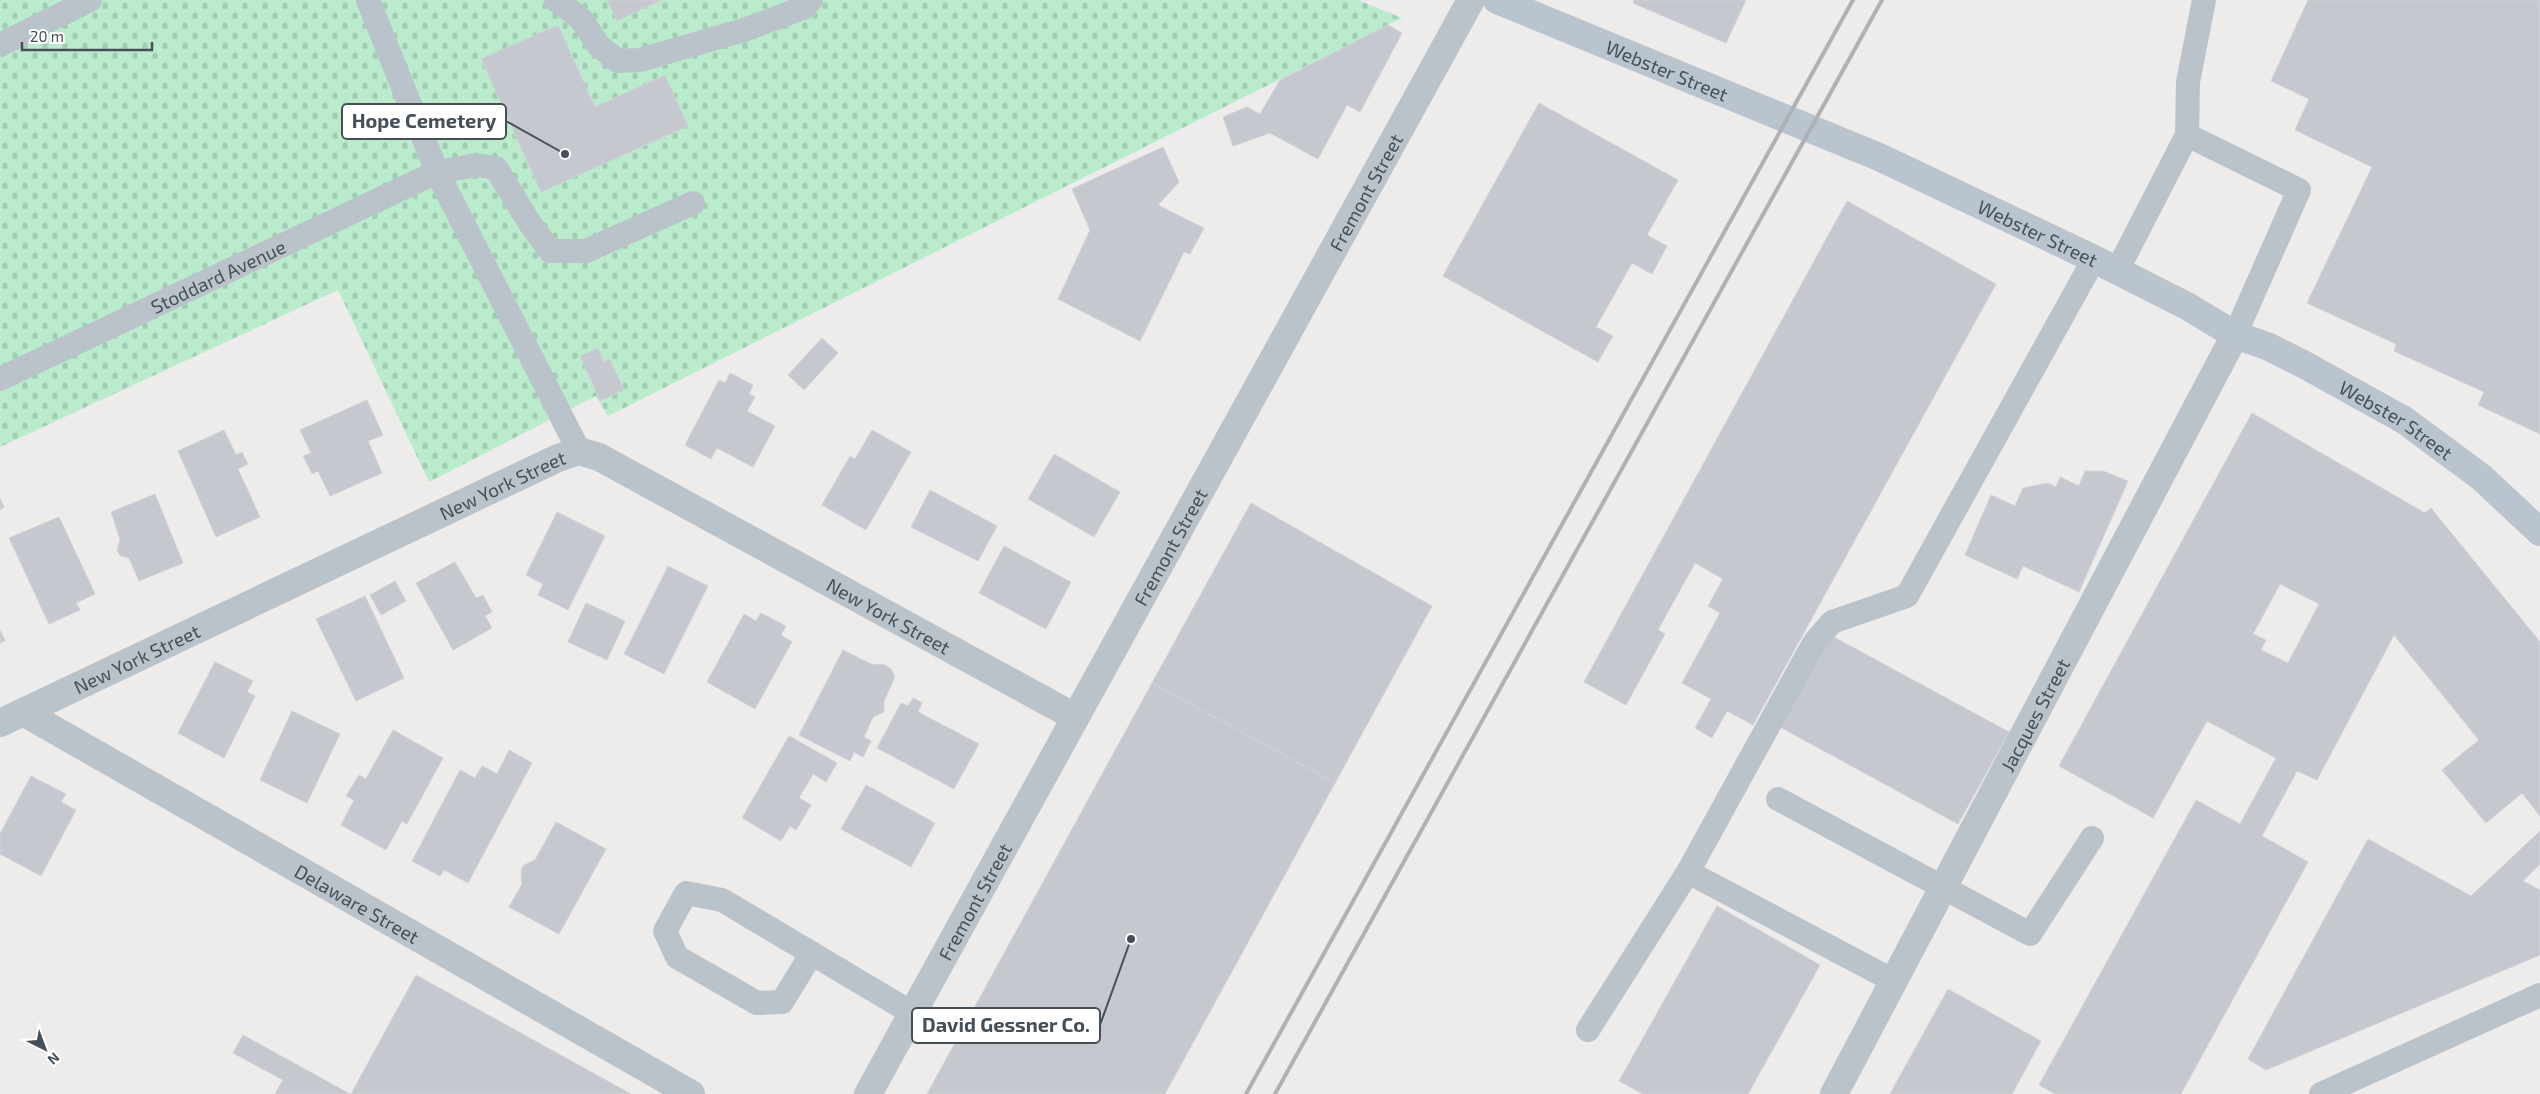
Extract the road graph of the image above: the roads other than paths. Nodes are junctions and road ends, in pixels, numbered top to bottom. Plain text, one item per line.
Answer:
1 (90, 0) edge
2 (368, 0) edge
3 (556, 0) edge
4 (810, 0) edge
5 (1471, 0) edge
6 (1497, 0) edge
7 (2204, 0) edge
8 (0, 44) edge
9 (2187, 135) junction
10 (437, 172) junction
11 (693, 203) dead end
12 (2105, 265) junction
13 (2236, 335) junction
14 (0, 379) edge
15 (579, 451) junction
16 (2540, 532) edge
17 (11, 717) edge
18 (1075, 717) junction
19 (1778, 799) dead end
20 (2092, 838) dead end
21 (1688, 872) junction
22 (1943, 888) junction
23 (812, 953) junction
24 (1894, 981) junction
25 (2540, 995) edge
26 (912, 1013) junction
27 (1588, 1030) dead end
28 (691, 1094) edge
29 (868, 1094) edge
30 (1834, 1094) edge
31 (2321, 1094) edge

1 - 8 lane
2 - 10 lane
3 - 4 lane
5 - 18 street, Fremont Street
6 - 12 main road, Webster Street
7 - 9 lane
9 - 12 lane
9 - 13 lane
10 - 11 lane, Stoddard Avenue
10 - 14 lane, Stoddard Avenue
10 - 15 lane
12 - 13 main road, Webster Street
12 - 21 lane
13 - 16 main road, Webster Street
13 - 22 street, Jacques Street
15 - 17 street, New York Street
15 - 18 street, New York Street
17 - 28 street, Delaware Street
18 - 26 street, Fremont Street
19 - 22 lane
20 - 22 lane
21 - 24 lane
21 - 27 lane
22 - 24 street, Jacques Street
23 - 23 lane
23 - 26 lane
24 - 30 street, Jacques Street
25 - 31 lane
26 - 29 street, Fremont Street

